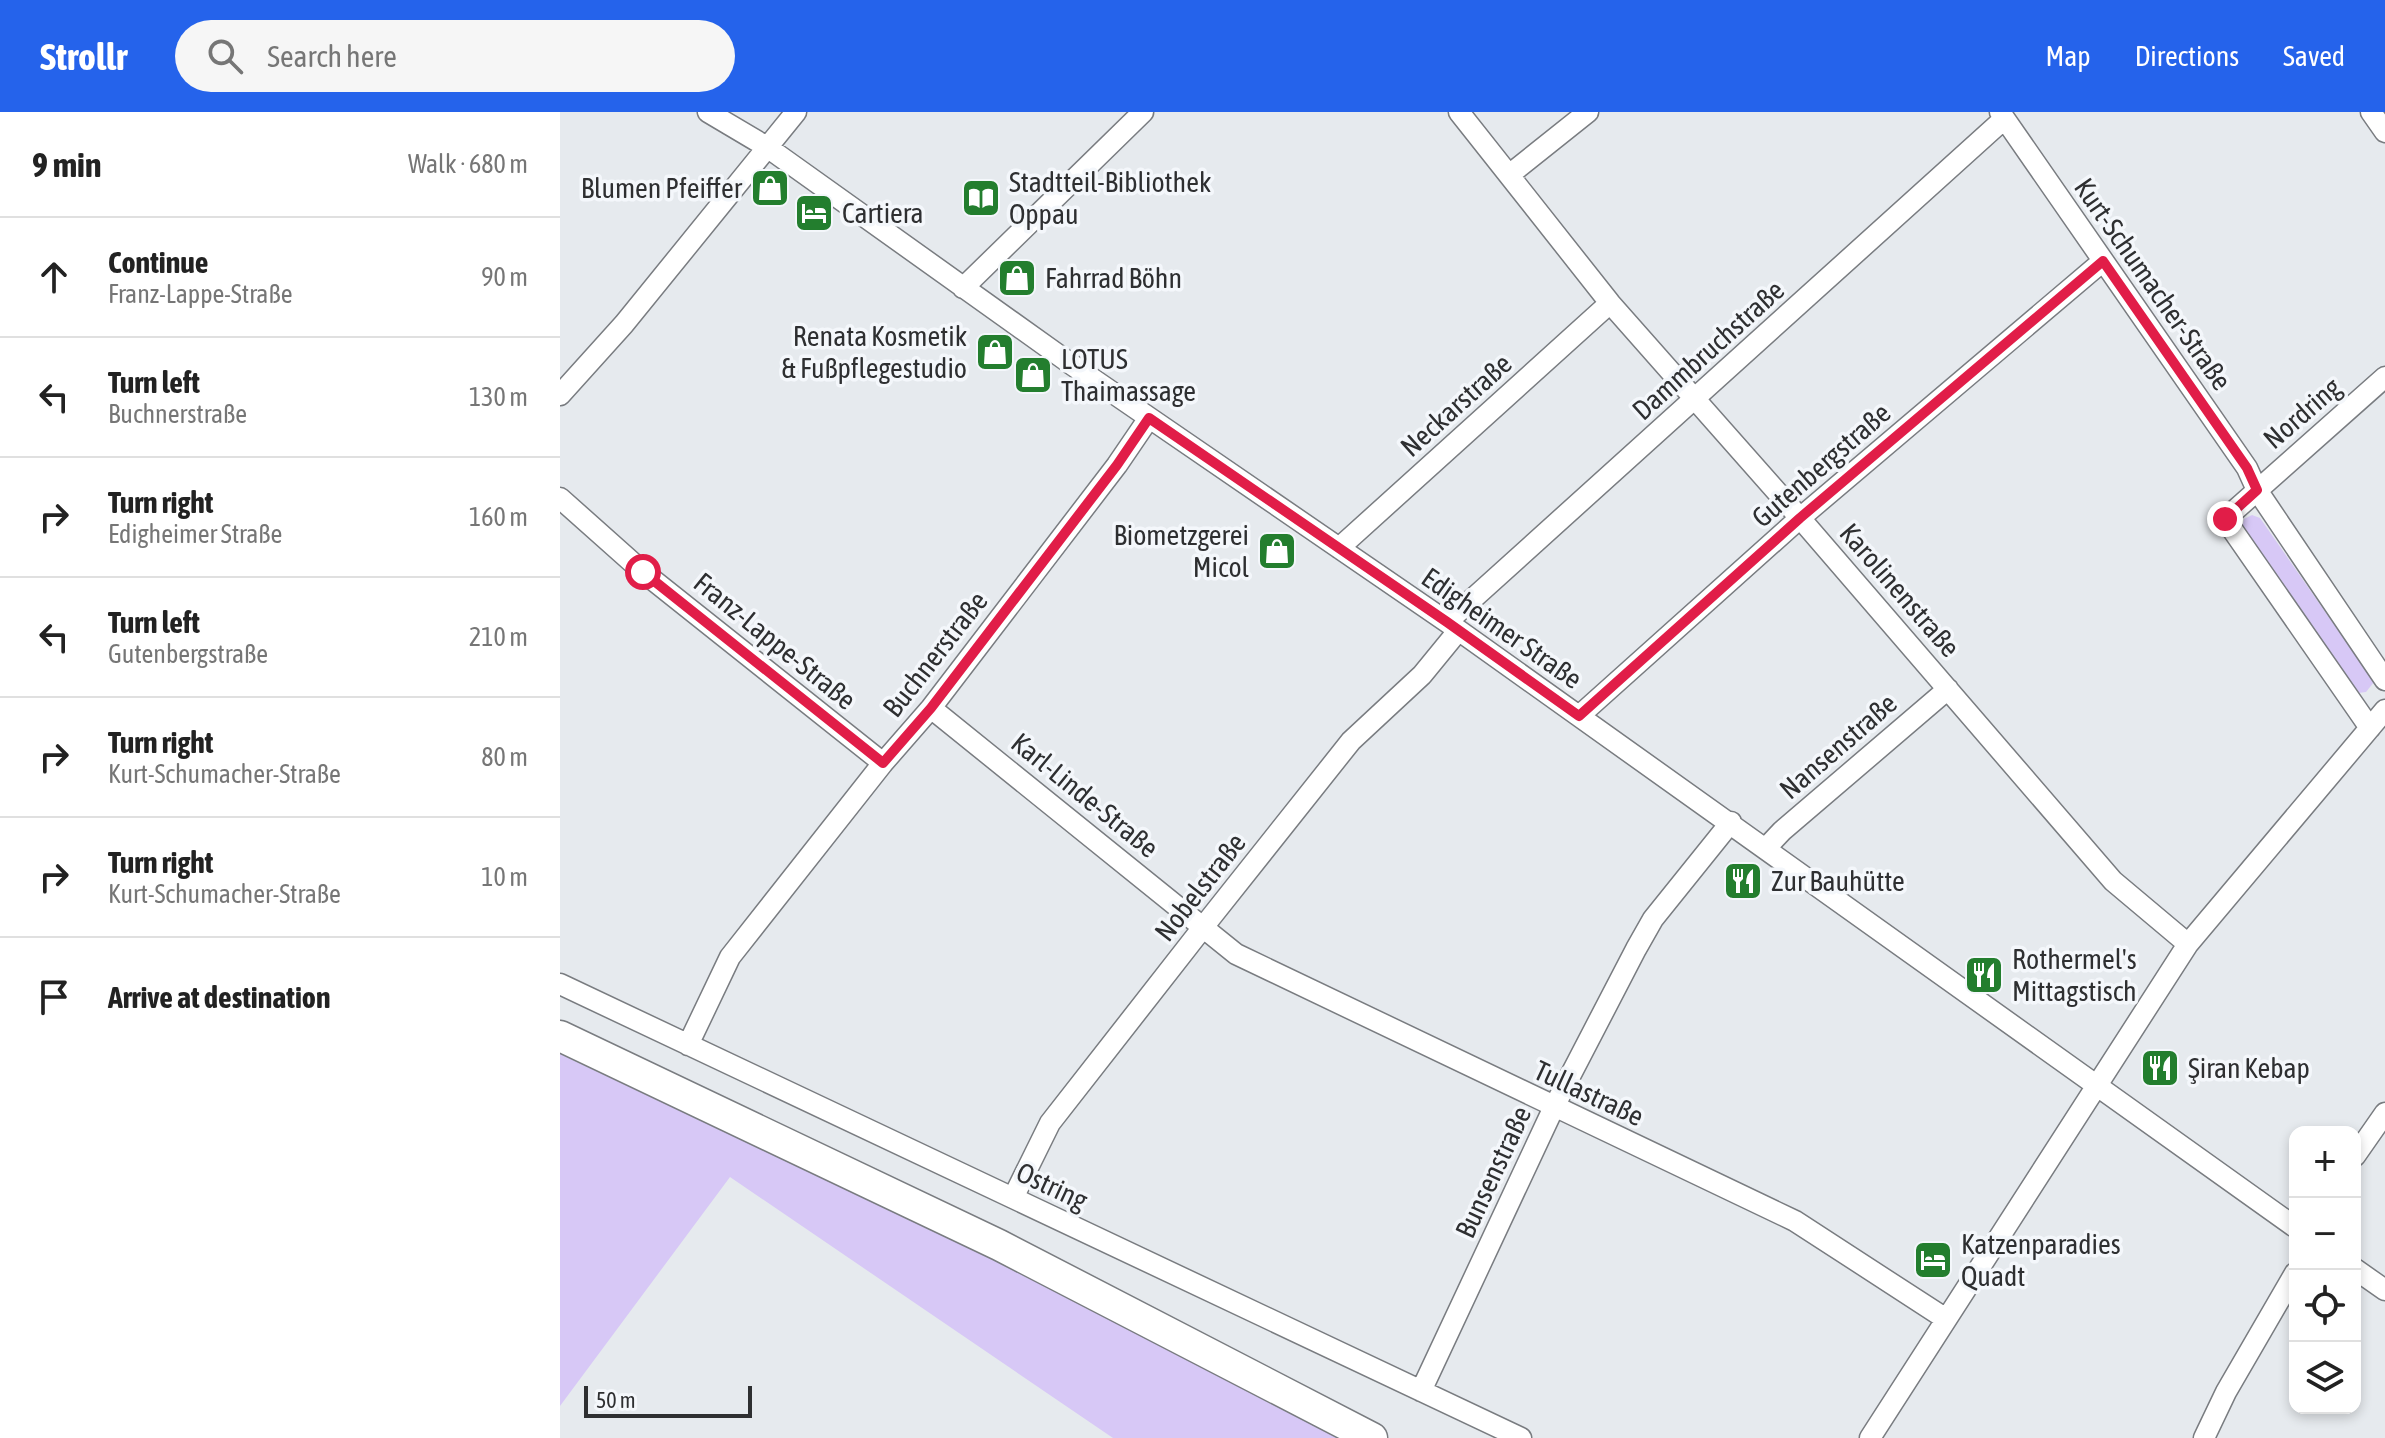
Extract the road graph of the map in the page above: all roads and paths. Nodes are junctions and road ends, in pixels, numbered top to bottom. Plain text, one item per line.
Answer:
1 (708, 112) edge
2 (796, 112) edge
3 (1143, 112) edge
4 (1459, 112) edge
5 (1588, 112) edge
6 (2371, 112) edge
7 (2002, 115) edge
8 (2385, 132) edge
9 (767, 147) junction
10 (1509, 175) junction
11 (2103, 261) junction
12 (963, 288) junction
13 (1610, 303) junction
14 (2385, 377) edge
15 (560, 395) edge
16 (1695, 400) junction
17 (1149, 418) junction
18 (2257, 490) junction
19 (560, 498) edge
20 (1800, 518) junction
21 (1339, 548) junction
22 (1452, 626) junction
23 (2385, 680) edge
24 (1948, 689) junction
25 (931, 708) junction
26 (2385, 710) edge
27 (1579, 716) junction
28 (2370, 728) junction
29 (883, 763) junction
30 (1731, 822) junction
31 (1766, 848) junction
32 (1204, 926) junction
33 (2188, 944) junction
34 (560, 984) edge
35 (560, 1036) edge
36 (688, 1045) junction
37 (2096, 1084) junction
38 (1554, 1107) junction
39 (2385, 1113) edge
40 (2361, 1147) edge
41 (1013, 1198) junction
42 (2289, 1223) edge
43 (2356, 1270) edge
44 (2289, 1283) edge
45 (2385, 1290) edge
46 (1946, 1319) junction
47 (1421, 1391) junction
48 (1372, 1438) edge
49 (1521, 1438) edge
50 (1870, 1438) edge
51 (2204, 1438) edge

1 - 9 street, Edigheimer Straße
2 - 9 street
3 - 12 street
4 - 10 street, Karolinenstraße
5 - 10 street
6 - 8 street
7 - 11 street, Kurt-Schumacher-Straße
7 - 16 street, Dammbruchstraße
9 - 12 street, Edigheimer Straße
9 - 15 street
10 - 13 street, Karolinenstraße
11 - 18 street, Kurt-Schumacher-Straße
11 - 20 street, Gutenbergstraße
12 - 17 street, Edigheimer Straße
13 - 16 street, Karolinenstraße
13 - 21 street, Neckarstraße
14 - 18 street, Nordring
16 - 20 street, Karolinenstraße
16 - 22 street, Dammbruchstraße
17 - 21 street, Edigheimer Straße
17 - 25 street, Buchnerstraße
18 - 23 street, Kurt-Schumacher-Straße
18 - 28 street
19 - 29 street, Franz-Lappe-Straße
20 - 24 street, Karolinenstraße
20 - 27 street, Gutenbergstraße
21 - 22 street, Edigheimer Straße
22 - 27 street, Edigheimer Straße
22 - 32 street, Nobelstraße
24 - 31 street, Nansenstraße
24 - 33 street, Karolinenstraße
25 - 29 street, Buchnerstraße
25 - 32 street, Karl-Linde-Straße
26 - 28 street
27 - 30 street, Edigheimer Straße
28 - 33 street
29 - 36 street, Buchnerstraße
30 - 31 street, Edigheimer Straße
30 - 38 street, Bunsenstraße
31 - 37 street, Edigheimer Straße
32 - 38 street, Tullastraße
32 - 41 street, Nobelstraße
33 - 37 street
34 - 36 street, Ostring
35 - 48 street
36 - 41 street, Ostring
37 - 42 street, Edigheimer Straße
37 - 46 street
38 - 46 street, Tullastraße
38 - 47 street, Bunsenstraße
39 - 40 street
41 - 47 street, Ostring
43 - 45 street
44 - 51 street
46 - 50 street
47 - 49 street, Ostring

